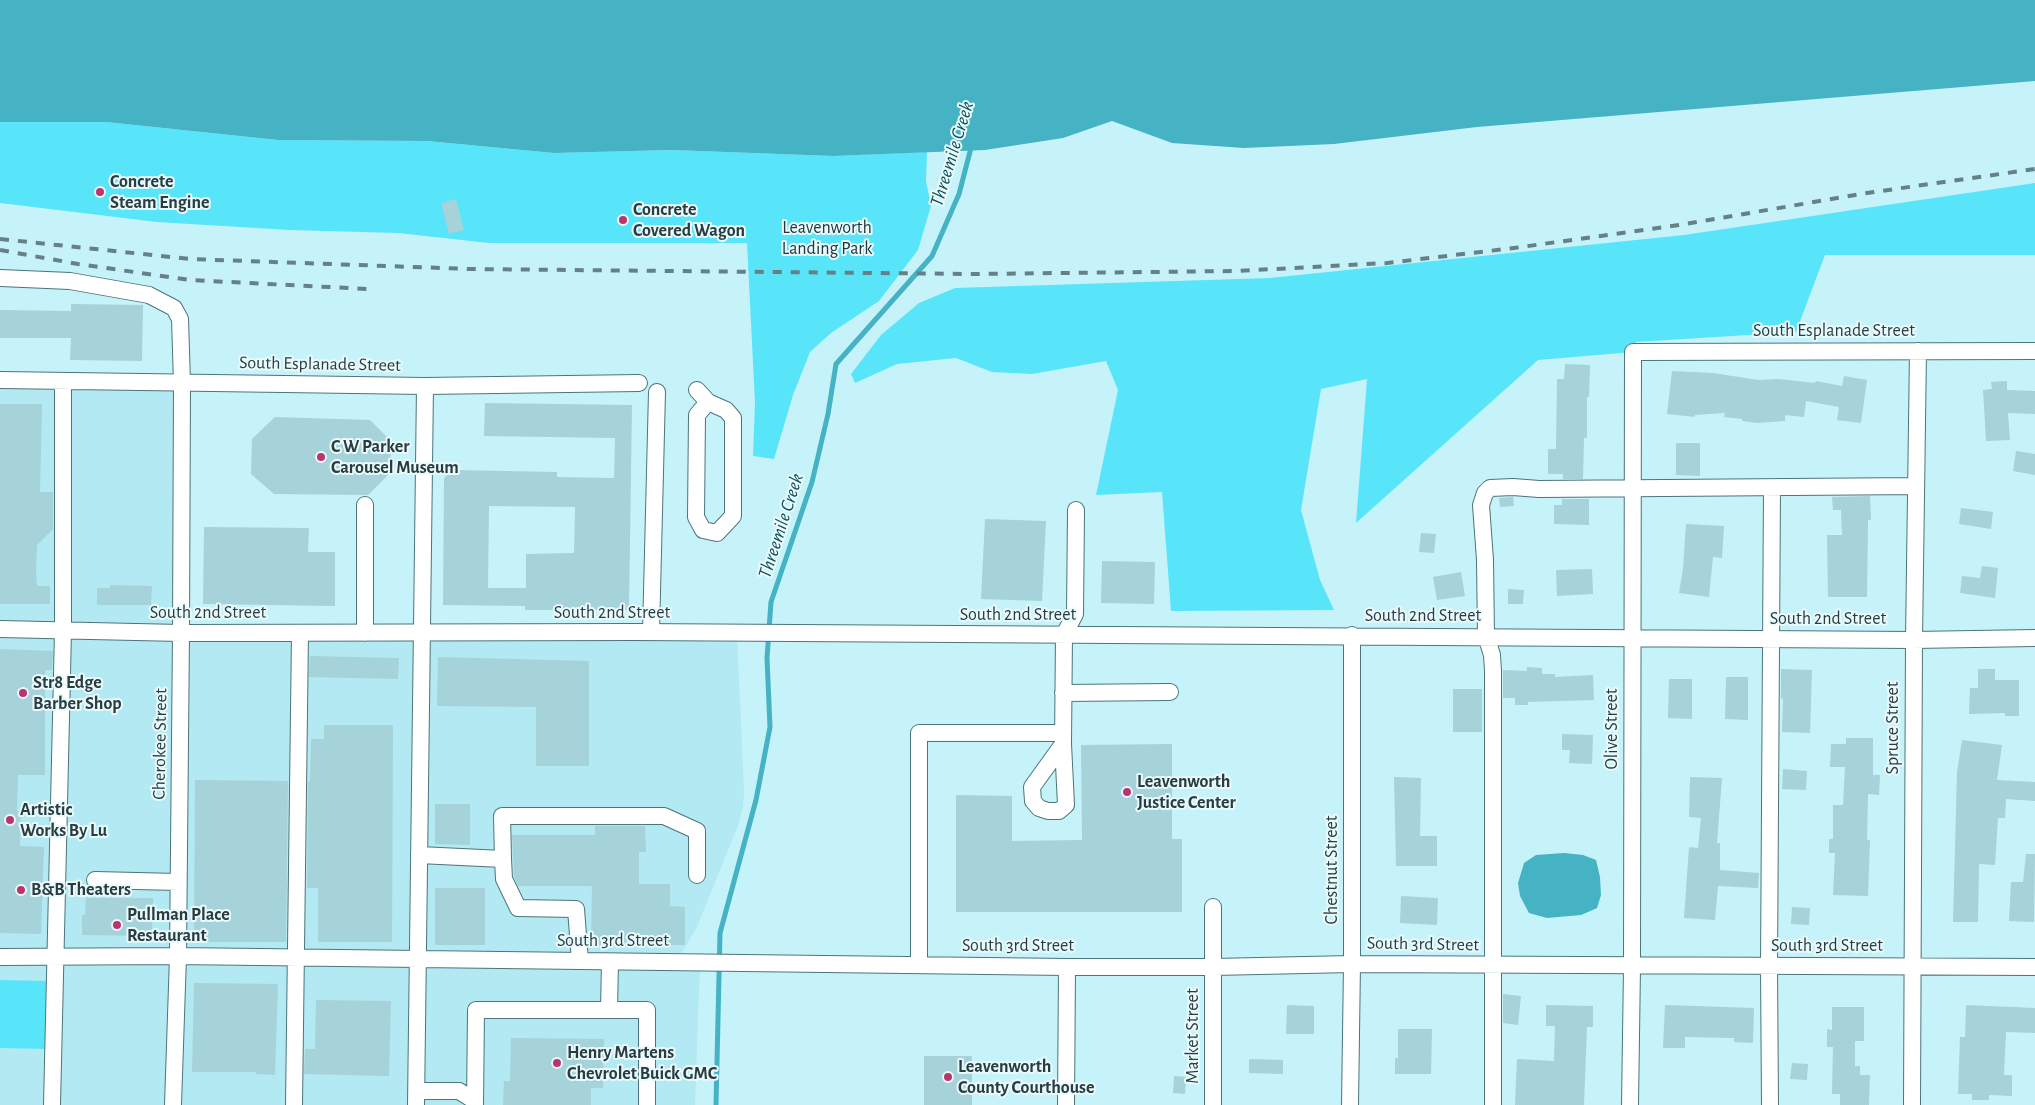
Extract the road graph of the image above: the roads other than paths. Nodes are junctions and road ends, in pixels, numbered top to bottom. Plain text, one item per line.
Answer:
1 (0, 278) edge
2 (1918, 351) junction
3 (2035, 351) edge
4 (1633, 352) joint
5 (0, 380) edge
6 (64, 381) junction
7 (182, 383) junction
8 (639, 383) dead end
9 (425, 386) junction
10 (658, 392) dead end
11 (702, 396) joint
12 (1916, 486) junction
13 (1632, 487) junction
14 (1772, 488) junction
15 (364, 505) dead end
16 (1076, 510) dead end
17 (0, 629) edge
18 (63, 630) junction
19 (651, 632) junction
20 (181, 633) junction
21 (300, 633) junction
22 (365, 633) junction
23 (422, 634) junction
24 (1064, 635) junction
25 (1352, 636) junction
26 (1486, 636) junction
27 (1632, 637) junction
28 (1771, 638) junction
29 (2035, 638) edge
30 (1914, 640) junction
31 (1170, 692) dead end
32 (1063, 694) junction
33 (419, 855) junction
34 (503, 859) junction
35 (697, 875) dead end
36 (95, 880) dead end
37 (178, 882) junction
38 (1213, 907) dead end
39 (178, 956) junction
40 (0, 957) edge
41 (55, 957) junction
42 (296, 958) junction
43 (418, 959) junction
44 (580, 961) junction
45 (610, 962) junction
46 (1352, 964) junction
47 (919, 965) junction
48 (1493, 965) junction
49 (1769, 966) junction
50 (1912, 966) junction
51 (1067, 967) junction
52 (1213, 967) junction
53 (1632, 967) junction
54 (2035, 967) edge
55 (609, 1010) junction
56 (416, 1098) edge
57 (474, 1104) edge
58 (52, 1105) edge
59 (173, 1105) edge
60 (294, 1105) edge
61 (647, 1105) edge
62 (1066, 1105) edge
63 (1213, 1105) edge
64 (1350, 1105) edge
65 (1492, 1105) edge
66 (1630, 1105) edge
67 (1770, 1105) edge
68 (1912, 1105) edge

1 - 7 street, Cherokee Street
2 - 3 street, South Esplanade Street
2 - 4 street, South Esplanade Street
2 - 12 street, Spruce Street
4 - 13 street, Olive Street
5 - 6 street, South Esplanade Street
6 - 7 street, South Esplanade Street
6 - 18 street
7 - 9 street, South Esplanade Street
7 - 20 street, Cherokee Street
8 - 9 street, South Esplanade Street
9 - 23 street
10 - 19 street
11 - 11 street
12 - 14 street
12 - 30 street, Spruce Street
13 - 14 street
13 - 26 street
13 - 27 street, Olive Street
14 - 28 street
15 - 22 street
16 - 24 street
17 - 18 street, South 2nd Street
18 - 20 street, South 2nd Street
18 - 41 street
19 - 23 street, South 2nd Street
19 - 24 street, South 2nd Street
20 - 21 street, South 2nd Street
20 - 37 street, Cherokee Street
21 - 22 street, South 2nd Street
21 - 42 street
22 - 23 street, South 2nd Street
23 - 33 street
24 - 25 street, South 2nd Street
24 - 32 street
25 - 26 street, South 2nd Street
25 - 46 street, Chestnut Street
26 - 27 street, South 2nd Street
26 - 48 street
27 - 28 street, South 2nd Street
27 - 53 street, Olive Street
28 - 30 street, South 2nd Street
28 - 49 street
29 - 30 street, South 2nd Street
30 - 50 street, Spruce Street
31 - 32 street
32 - 47 street
33 - 34 street
33 - 43 street
34 - 35 street
34 - 44 street
36 - 37 street
37 - 39 street, Cherokee Street
38 - 52 street, Market Street
39 - 41 street, South 3rd Street
39 - 42 street, South 3rd Street
39 - 59 street, Cherokee Street
40 - 41 street, South 3rd Street
41 - 58 street
42 - 43 street, South 3rd Street
42 - 60 street
43 - 44 street, South 3rd Street
43 - 56 street
44 - 45 street, South 3rd Street
45 - 47 street, South 3rd Street
45 - 55 street
46 - 48 street, South 3rd Street
46 - 52 street, South 3rd Street
46 - 64 street, Chestnut Street
47 - 51 street, South 3rd Street
48 - 53 street, South 3rd Street
48 - 65 street
49 - 50 street, South 3rd Street
49 - 53 street, South 3rd Street
49 - 67 street
50 - 54 street, South 3rd Street
50 - 68 street, Spruce Street
51 - 52 street, South 3rd Street
51 - 62 street
52 - 63 street, Market Street
53 - 66 street, Olive Street
55 - 57 street
55 - 61 street
56 - 57 street

